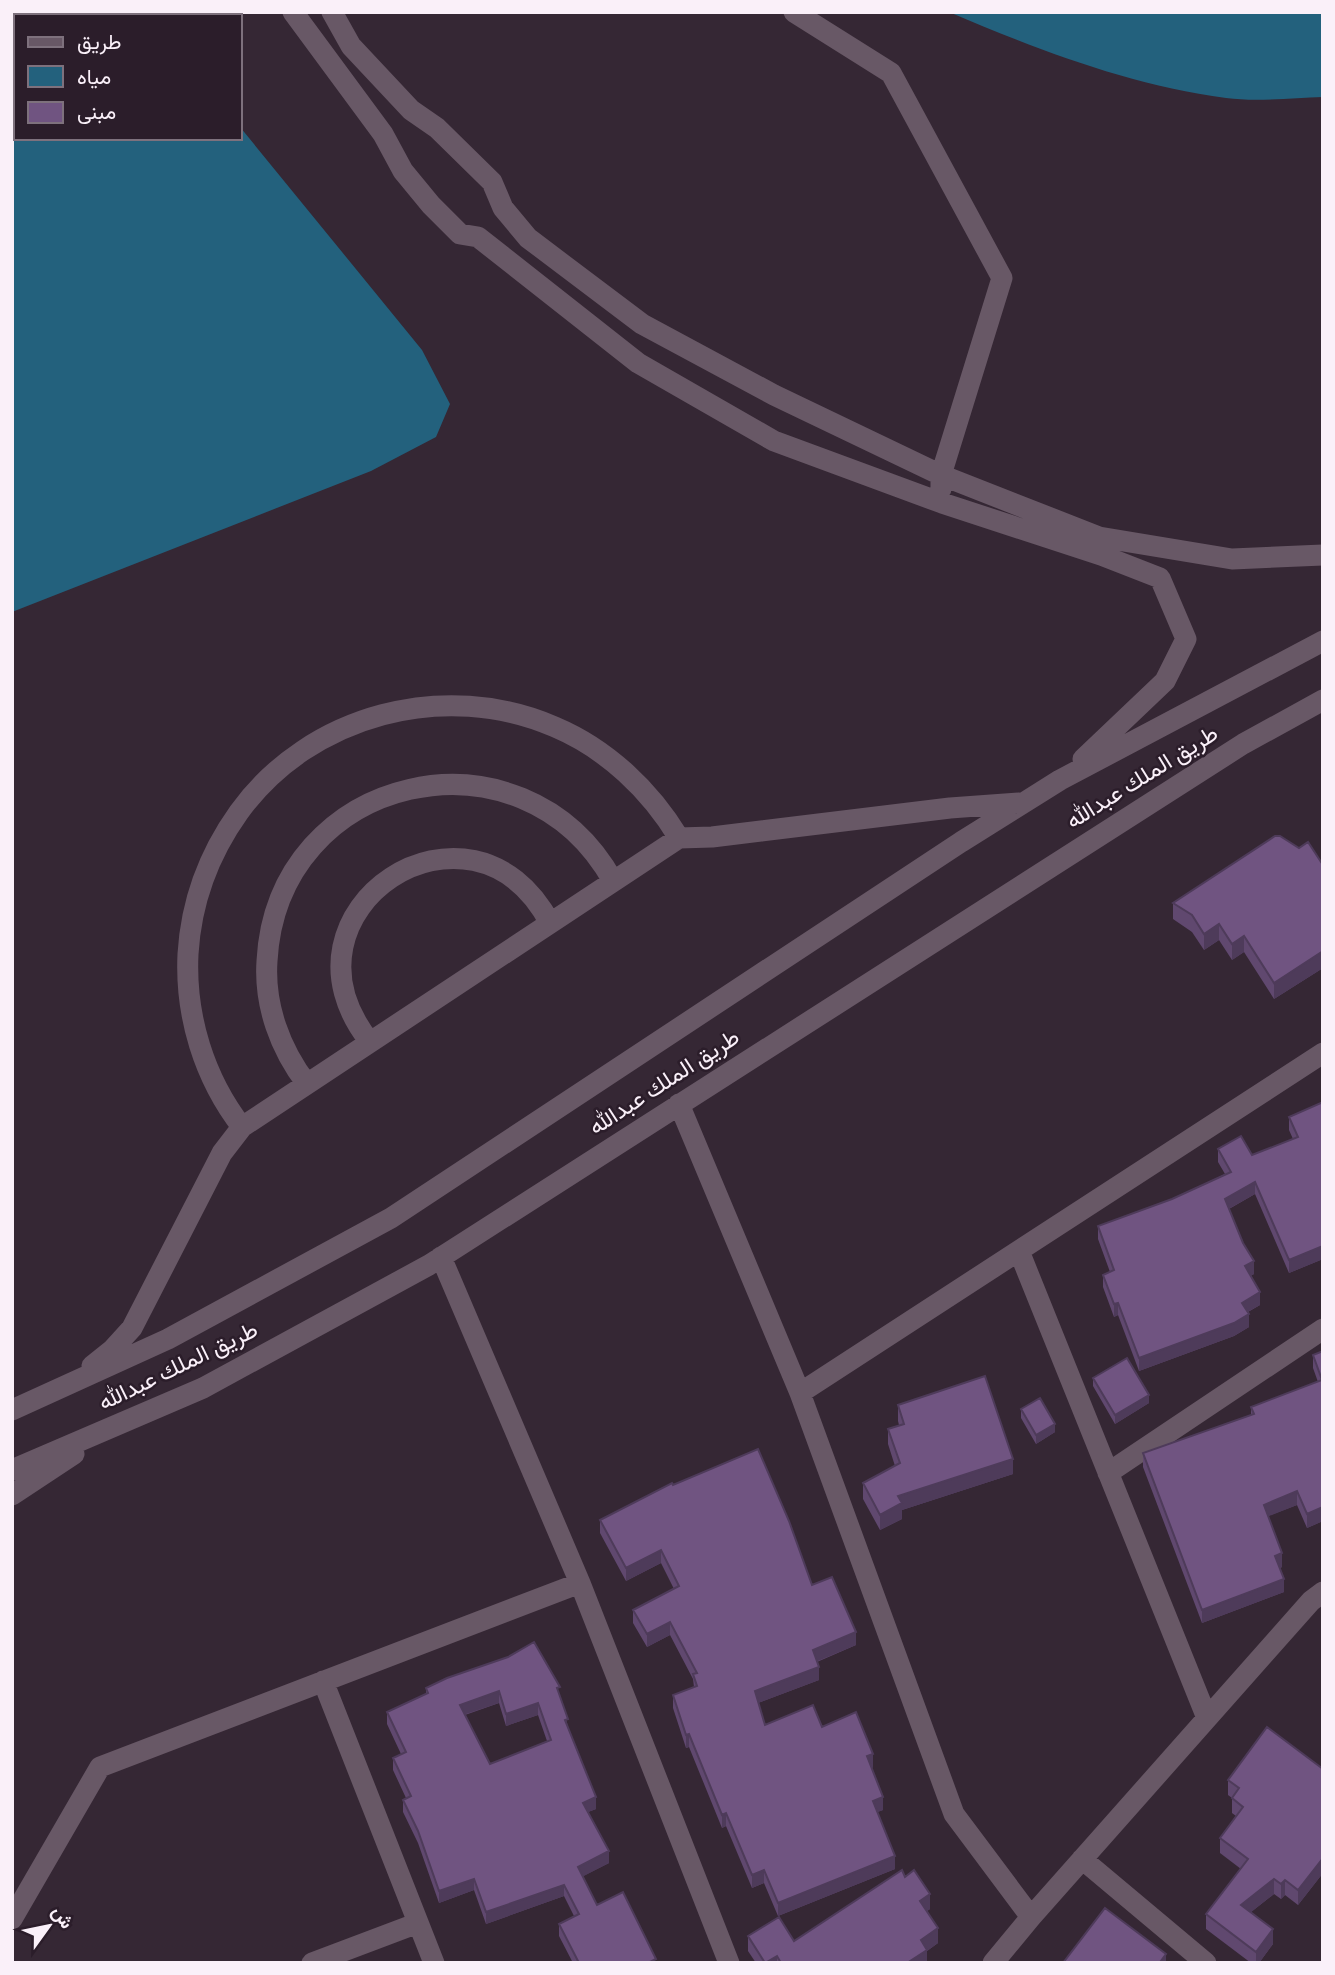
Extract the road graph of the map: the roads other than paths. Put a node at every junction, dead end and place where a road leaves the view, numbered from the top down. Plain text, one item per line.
1 (293, 12) edge
2 (332, 12) edge
3 (794, 12) edge
4 (503, 208) junction
5 (478, 236) junction
6 (941, 475) junction
7 (964, 484) junction
8 (942, 503) junction
9 (1323, 555) edge
10 (1323, 641) edge
11 (1323, 700) edge
12 (1060, 780) junction
13 (1024, 803) junction
14 (679, 838) junction
15 (613, 881) junction
16 (550, 923) junction
17 (370, 1042) junction
18 (1323, 1053) edge
19 (307, 1084) junction
20 (679, 1104) junction
21 (242, 1127) junction
22 (1019, 1251) junction
23 (441, 1257) junction
24 (1323, 1329) edge
25 (70, 1384) junction
26 (800, 1393) junction
27 (12, 1410) edge
28 (118, 1424) junction
29 (12, 1470) edge
30 (1108, 1473) junction
31 (12, 1495) edge
32 (580, 1583) junction
33 (1323, 1592) edge
34 (323, 1681) junction
35 (1208, 1718) junction
36 (1082, 1859) junction
37 (1031, 1917) junction
38 (12, 1919) edge
39 (418, 1923) junction
40 (312, 1963) edge
41 (434, 1963) edge
42 (729, 1963) edge
43 (993, 1963) edge
44 (1206, 1963) edge

1 - 5 street
2 - 4 street
3 - 6 street
4 - 5 street
4 - 6 street
5 - 8 street
6 - 7 street
6 - 8 street
7 - 8 street
7 - 9 street
8 - 12 street
10 - 12 street, طريق الملك عبدالله
11 - 20 street, طريق الملك عبدالله
12 - 13 street, طريق الملك عبدالله
13 - 14 street
13 - 25 street, طريق الملك عبدالله
14 - 15 street
14 - 21 street
15 - 16 street
15 - 19 street
16 - 17 street
16 - 17 street
17 - 19 street
18 - 22 street
19 - 21 street
20 - 23 street, طريق الملك عبدالله
20 - 26 street
21 - 25 street
22 - 26 street
22 - 30 street
23 - 28 street, طريق الملك عبدالله
23 - 32 street
24 - 30 street
25 - 27 street, طريق الملك عبدالله
26 - 37 street
28 - 29 street, طريق الملك عبدالله
28 - 31 street
30 - 35 street
32 - 34 street
32 - 42 street
33 - 35 street
34 - 38 street
34 - 39 street
35 - 36 street
36 - 37 street
36 - 44 street
37 - 43 street
39 - 40 street
39 - 41 street

